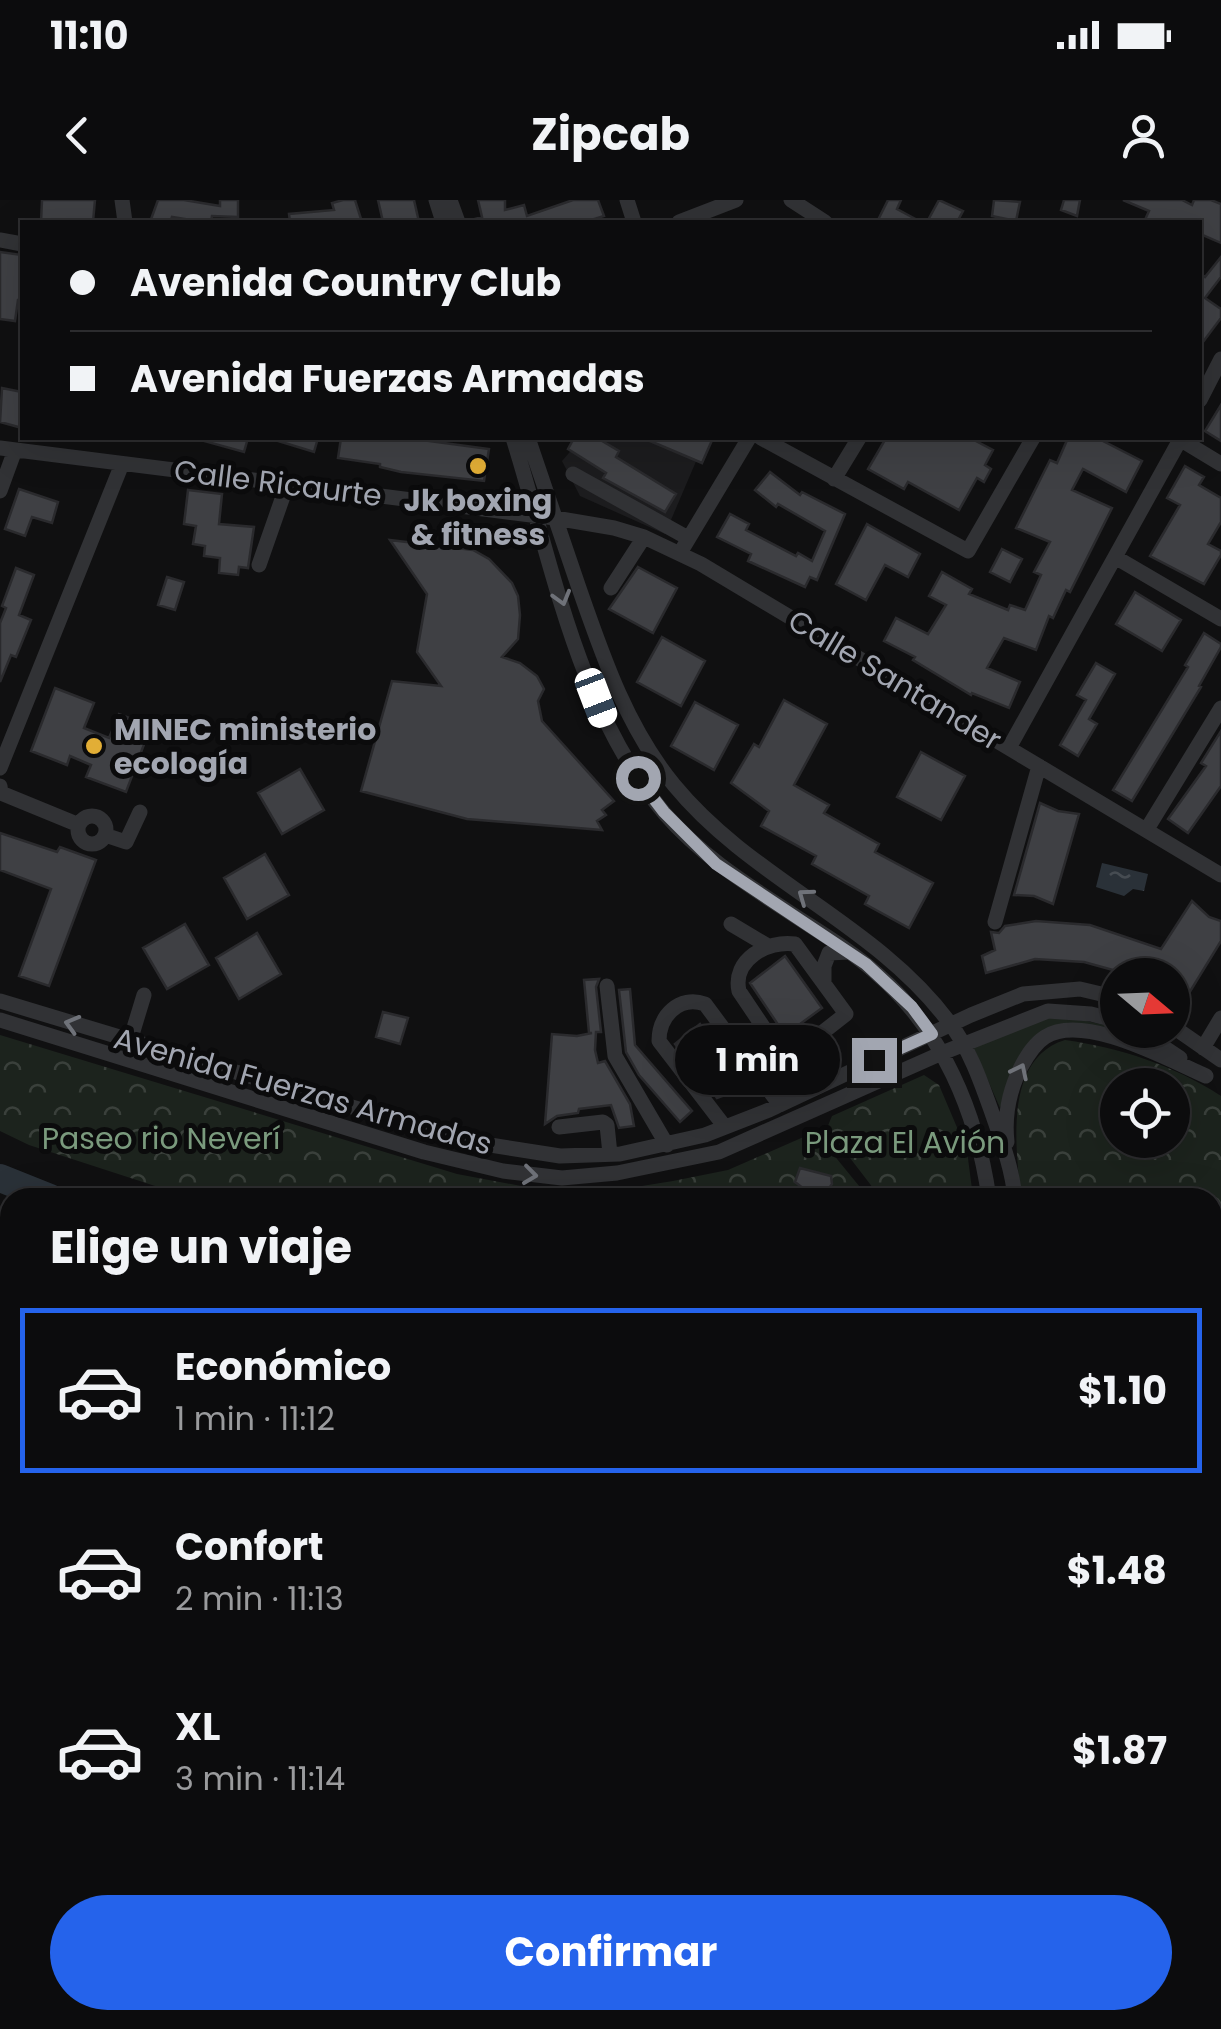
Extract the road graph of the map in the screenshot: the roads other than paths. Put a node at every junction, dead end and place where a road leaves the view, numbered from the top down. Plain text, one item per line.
1 (736, 200) edge
2 (791, 200) edge
3 (684, 220) edge
4 (822, 220) edge
5 (1221, 359) edge
6 (1202, 396) edge
7 (514, 440) edge
8 (528, 440) edge
9 (748, 440) edge
10 (765, 440) edge
11 (858, 440) edge
12 (1032, 440) edge
13 (1179, 440) edge
14 (1183, 440) edge
15 (8, 449) edge
16 (122, 464) junction
17 (1221, 464) edge
18 (574, 474) dead end
19 (834, 479) junction
20 (287, 485) junction
21 (0, 491) edge
22 (547, 517) junction
23 (644, 537) junction
24 (684, 546) junction
25 (1116, 557) junction
26 (259, 565) dead end
27 (611, 588) dead end
28 (1221, 619) edge
29 (1220, 711) edge
30 (1009, 748) junction
31 (1039, 766) junction
32 (0, 768) edge
33 (0, 786) edge
34 (140, 812) dead end
35 (1146, 829) junction
36 (1221, 875) edge
37 (995, 922) dead end
38 (731, 924) dead end
39 (808, 925) junction
40 (768, 946) junction
41 (848, 952) junction
42 (804, 955) junction
43 (824, 982) junction
44 (607, 986) dead end
45 (144, 994) dead end
46 (1100, 994) edge
47 (0, 1002) edge
48 (1100, 1016) edge
49 (1221, 1018) edge
50 (0, 1020) edge
51 (951, 1024) junction
52 (932, 1034) junction
53 (1190, 1039) edge
54 (130, 1041) junction
55 (962, 1044) junction
56 (1165, 1048) edge
57 (1203, 1048) junction
58 (942, 1052) junction
59 (1221, 1060) edge
60 (786, 1061) junction
61 (1206, 1076) junction
62 (1221, 1085) edge
63 (807, 1092) junction
64 (780, 1105) junction
65 (725, 1127) junction
66 (559, 1128) dead end
67 (666, 1145) junction
68 (610, 1154) junction
69 (1010, 1166) junction
70 (988, 1188) edge
71 (1014, 1188) edge

1 - 3 street
2 - 4 street
5 - 6 street
7 - 22 street
8 - 22 street
9 - 24 street
10 - 19 street
11 - 19 street
12 - 19 street
13 - 25 street
14 - 17 street
15 - 16 street, Calle Ricaurte
15 - 21 street
16 - 20 street, Calle Ricaurte
16 - 32 street
18 - 24 street
20 - 22 street, Calle Ricaurte
20 - 26 street
22 - 23 street, Calle Santander
22 -> 39 street
51 -> 22 street
23 - 24 street, Calle Santander
23 - 27 street
24 - 30 street, Calle Santander
25 - 28 street
25 - 30 street
29 - 35 street
30 - 31 street, Calle Santander
31 - 35 street, Calle Santander
31 - 37 street
33 - 34 street
35 - 36 street, Calle Santander
38 - 40 street
39 - 41 street
39 - 42 street
40 - 42 street
40 - 60 street
41 - 43 street
41 - 52 street
42 - 43 street
42 - 60 street
43 - 60 street
44 - 67 street
45 - 54 street
46 - 51 street, Avenida Fuerzas Armadas
54 -> 47 street, Avenida Fuerzas Armadas
48 - 55 street, Avenida Fuerzas Armadas
49 - 57 street
50 -> 58 street, Avenida Fuerzas Armadas
51 - 52 street, Avenida Fuerzas Armadas
51 - 55 street
52 - 58 street
52 - 63 street, Avenida Fuerzas Armadas
53 - 57 street
54 - 68 street, Avenida Fuerzas Armadas
55 - 58 street, Avenida Fuerzas Armadas
55 - 69 street
56 - 61 street
57 - 59 street
58 - 70 street
60 - 63 street
61 - 62 street
69 -> 61 street
63 - 64 street, Avenida Fuerzas Armadas
64 - 65 street, Avenida Fuerzas Armadas
64 - 65 street
65 - 67 street, Avenida Fuerzas Armadas
66 - 68 street
67 - 68 street, Avenida Fuerzas Armadas
69 - 71 street

